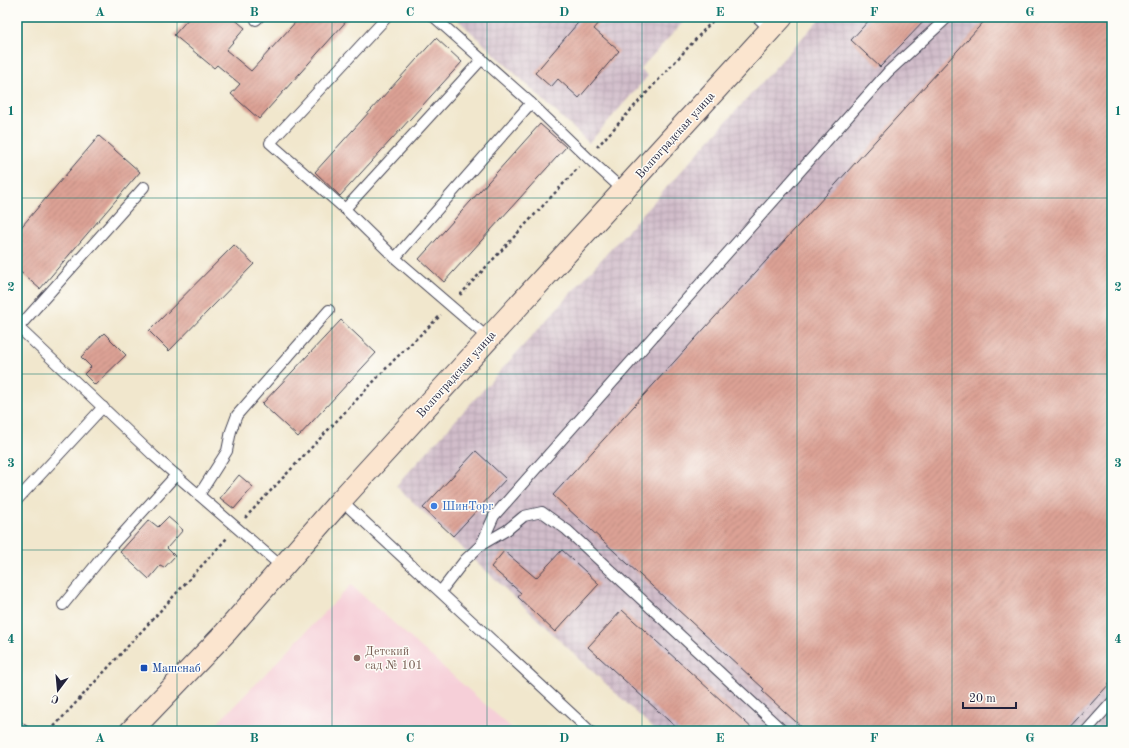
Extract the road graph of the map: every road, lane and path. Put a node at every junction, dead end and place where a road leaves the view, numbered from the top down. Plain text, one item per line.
1 (387, 17) edge
2 (434, 17) edge
3 (716, 17) edge
4 (948, 17) edge
5 (770, 21) edge
6 (482, 59) junction
7 (531, 103) junction
8 (588, 158) junction
9 (144, 187) dead end
10 (624, 191) junction
11 (345, 209) junction
12 (395, 258) junction
13 (451, 306) junction
14 (329, 310) dead end
15 (18, 327) edge
16 (488, 338) junction
17 (103, 407) junction
18 (176, 475) junction
19 (199, 495) junction
20 (17, 500) edge
21 (341, 500) junction
22 (236, 528) junction
23 (481, 545) junction
24 (282, 567) junction
25 (441, 591) junction
26 (63, 605) dead end
27 (1112, 702) edge
28 (17, 726) edge
29 (24, 731) edge
30 (50, 731) edge
31 (131, 731) edge
32 (590, 731) edge
33 (784, 731) edge
34 (1086, 731) edge

1 - 11 lane
2 - 6 lane
3 - 8 path
4 - 23 lane
5 - 10 main road, Волгоградская улица
6 - 7 lane
6 - 11 lane
7 - 8 lane
7 - 12 lane
8 - 10 lane
8 - 13 path
9 - 15 lane
10 - 16 main road, Волгоградская улица
11 - 12 lane
12 - 13 lane
13 - 16 lane
13 - 22 path
14 - 19 lane
15 - 17 lane
16 - 21 main road, Волгоградская улица
17 - 18 lane
17 - 20 lane
18 - 19 lane
18 - 26 lane
19 - 22 lane
21 - 24 main road, Волгоградская улица
21 - 25 lane
22 - 24 lane
22 - 30 path
23 - 25 lane
23 - 33 lane
24 - 31 main road, Волгоградская улица
25 - 32 lane
27 - 34 lane
28 - 29 lane

